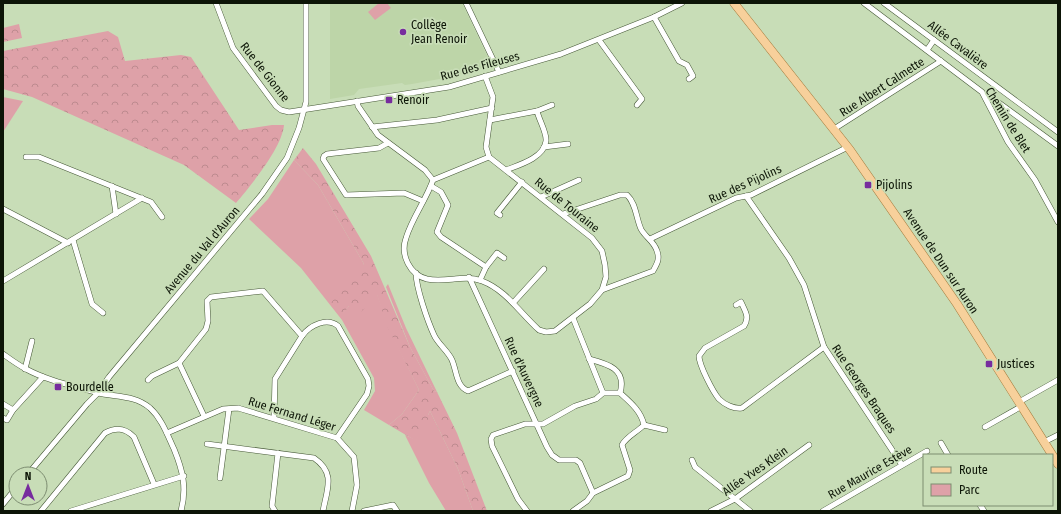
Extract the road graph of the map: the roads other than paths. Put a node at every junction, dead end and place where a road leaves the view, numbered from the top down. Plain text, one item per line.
1 (216, 3) edge
2 (306, 3) edge
3 (466, 3) edge
4 (682, 3) edge
5 (734, 3) edge
6 (864, 3) edge
7 (884, 3) edge
8 (654, 17) junction
9 (600, 40) junction
10 (934, 40) junction
11 (927, 50) junction
12 (941, 61) junction
13 (499, 72) junction
14 (485, 76) junction
15 (689, 79) dead end
16 (986, 99) junction
17 (357, 101) junction
18 (552, 105) dead end
19 (637, 105) dead end
20 (492, 108) junction
21 (304, 111) junction
22 (537, 111) junction
23 (490, 120) junction
24 (372, 127) junction
25 (834, 129) junction
26 (1058, 132) edge
27 (388, 143) junction
28 (568, 144) dead end
29 (1058, 146) edge
30 (544, 147) junction
31 (848, 147) junction
32 (26, 157) dead end
33 (489, 157) junction
34 (506, 170) junction
35 (433, 180) junction
36 (579, 180) dead end
37 (522, 182) junction
38 (112, 186) junction
39 (431, 186) junction
40 (746, 196) junction
41 (541, 197) junction
42 (142, 198) junction
43 (423, 201) junction
44 (3, 209) edge
45 (116, 214) junction
46 (563, 214) junction
47 (500, 215) dead end
48 (162, 217) dead end
49 (1058, 222) edge
50 (650, 239) junction
51 (73, 240) junction
52 (68, 243) junction
53 (504, 258) dead end
54 (486, 267) junction
55 (544, 269) dead end
56 (416, 274) junction
57 (469, 277) junction
58 (480, 280) junction
59 (3, 281) edge
60 (602, 290) junction
61 (513, 302) junction
62 (736, 305) dead end
63 (103, 313) dead end
64 (573, 318) junction
65 (302, 336) junction
66 (32, 341) dead end
67 (824, 347) junction
68 (3, 354) edge
69 (590, 359) junction
70 (179, 363) junction
71 (25, 369) junction
72 (513, 372) junction
73 (43, 377) junction
74 (148, 380) dead end
75 (1058, 380) edge
76 (98, 393) junction
77 (603, 393) junction
78 (620, 393) junction
79 (3, 404) edge
80 (1020, 404) junction
81 (229, 409) junction
82 (13, 410) junction
83 (204, 416) junction
84 (3, 418) edge
85 (274, 418) junction
86 (535, 423) junction
87 (644, 425) junction
88 (985, 427) dead end
89 (664, 430) dead end
90 (167, 433) junction
91 (1058, 435) edge
92 (337, 438) junction
93 (1044, 442) junction
94 (941, 443) dead end
95 (207, 444) dead end
96 (809, 445) dead end
97 (223, 446) junction
98 (926, 451) dead end
99 (278, 453) junction
100 (947, 454) edge
101 (1052, 454) edge
102 (692, 460) dead end
103 (902, 465) junction
104 (35, 466) edge
105 (184, 476) junction
106 (220, 478) dead end
107 (154, 484) junction
108 (594, 493) junction
109 (735, 499) junction
110 (41, 511) edge
111 (72, 511) edge
112 (181, 511) edge
113 (274, 511) edge
114 (323, 511) edge
115 (352, 511) edge
116 (364, 511) edge
117 (397, 511) edge
118 (527, 511) edge
119 (573, 511) edge
120 (710, 511) edge
121 (750, 511) edge
122 (823, 511) edge

1 - 21 street, Rue de Gionne
2 - 21 street, Avenue du Val d'Auron
3 - 13 street
4 - 8 street, Rue des Fileuses
5 - 25 main road, Avenue de Dun sur Auron
6 - 11 street, Chemin de Blet
7 - 10 street, Allée Cavalière
8 - 9 street, Rue des Fileuses
8 - 15 street
9 - 13 street, Rue des Fileuses
9 - 19 street
10 - 11 street
10 - 26 street, Allée Cavalière
11 - 12 street, Chemin de Blet
12 - 16 street, Chemin de Blet
12 - 25 street, Rue Albert Calmette
13 - 14 street, Rue des Fileuses
14 - 17 street, Rue des Fileuses
14 - 20 street
16 - 29 street
16 - 49 street, Chemin de Blet
17 - 21 street, Rue des Fileuses
17 - 24 street
18 - 22 street
20 - 23 street
20 - 24 street
21 - 76 street, Avenue du Val d'Auron
22 - 23 street
22 - 30 street
23 - 33 street
24 - 27 street
25 - 31 main road, Avenue de Dun sur Auron
27 - 35 street
27 - 43 street
28 - 30 street
30 - 34 street
31 - 40 street, Rue des Pijolins
31 - 80 main road, Avenue de Dun sur Auron
32 - 38 street
33 - 34 street, Rue de Touraine
33 - 35 street
34 - 37 street, Rue de Touraine
35 - 39 street
36 - 41 street
37 - 41 street, Rue de Touraine
37 - 47 street
38 - 42 street
38 - 45 street
39 - 43 street
39 - 54 street
40 - 50 street, Rue des Pijolins
40 - 67 street, Rue Georges Braques
41 - 46 street, Rue de Touraine
42 - 45 street
42 - 48 street
43 - 56 street
44 - 52 street
45 - 51 street
46 - 50 street
46 - 60 street, Rue de Touraine
50 - 60 street
51 - 52 street
51 - 63 street
52 - 59 street
53 - 54 street
54 - 58 street
55 - 61 street
56 - 57 street
56 - 72 street
57 - 58 street
57 - 72 street, Rue d'Auvergne
58 - 61 street
60 - 64 street
61 - 64 street
62 - 67 street
64 - 69 street
65 - 70 street
65 - 85 street
65 - 92 street
66 - 71 street
67 - 103 street, Rue Georges Braques
68 - 71 street
69 - 77 street
69 - 78 street
70 - 74 street
70 - 83 street
71 - 73 street
72 - 86 street, Rue d'Auvergne
73 - 76 street
73 - 82 street
75 - 80 street
76 - 90 street
76 - 104 street, Avenue du Val d'Auron
77 - 78 street
77 - 86 street
78 - 87 street
79 - 82 street
80 - 88 street
80 - 93 main road, Avenue de Dun sur Auron
81 - 83 street, Rue Fernand Léger
81 - 85 street, Rue Fernand Léger
81 - 97 street
82 - 84 street
83 - 90 street, Rue Fernand Léger
85 - 92 street, Rue Fernand Léger
86 - 108 street
86 - 118 street, Rue d'Auvergne
87 - 89 street
87 - 108 street
90 - 105 street
91 - 93 street
92 - 115 street, Rue Fernand Léger
93 - 101 main road, Avenue de Dun sur Auron
94 - 100 street
95 - 97 street
96 - 109 street, Allée Yves Klein
97 - 99 street
97 - 106 street
98 - 103 street, Rue Maurice Estève
99 - 113 street
99 - 114 street
102 - 109 street
103 - 122 street, Rue Maurice Estève
105 - 107 street
105 - 112 street
107 - 110 street
107 - 111 street
108 - 119 street
109 - 120 street, Allée Yves Klein
109 - 121 street
116 - 117 street

